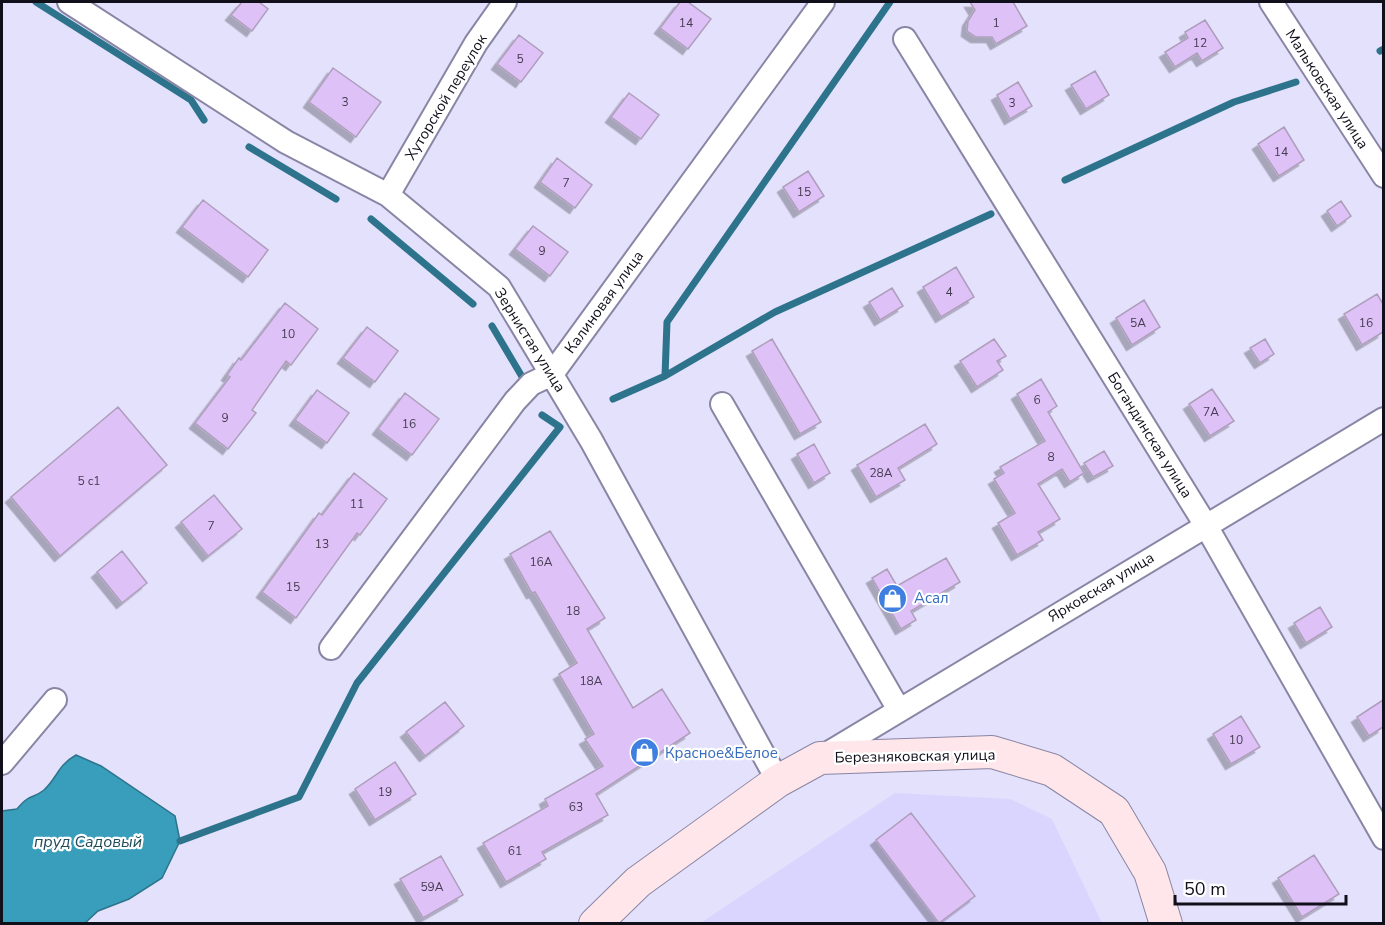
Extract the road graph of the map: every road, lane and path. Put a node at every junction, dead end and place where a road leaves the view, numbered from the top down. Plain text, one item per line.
1 (69, 2) edge
2 (505, 2) edge
3 (823, 2) edge
4 (1271, 2) edge
5 (904, 39) dead end
6 (1383, 176) edge
7 (388, 195) junction
8 (552, 374) junction
9 (722, 404) dead end
10 (1383, 419) edge
11 (1205, 524) junction
12 (331, 648) dead end
13 (55, 700) dead end
14 (899, 710) junction
15 (820, 758) junction
16 (2, 763) edge
17 (778, 781) junction
18 (1383, 838) edge
19 (595, 924) edge
20 (1166, 924) edge

1 - 7 street, Зернистая улица
2 - 7 street, Хуторской переулок
3 - 8 street, Калиновая улица
4 - 6 street, Мальковская улица
5 - 11 street, Богандинская улица
7 - 8 street, Зернистая улица
8 - 12 street, Калиновая улица
8 - 17 street, Зернистая улица
9 - 14 street
10 - 11 street, Ярковская улица
11 - 14 street, Ярковская улица
11 - 18 street, Богандинская улица
13 - 16 street
14 - 15 street, Ярковская улица
15 - 17 street, Березняковская улица
15 - 20 street, Березняковская улица
17 - 19 street, Березняковская улица

